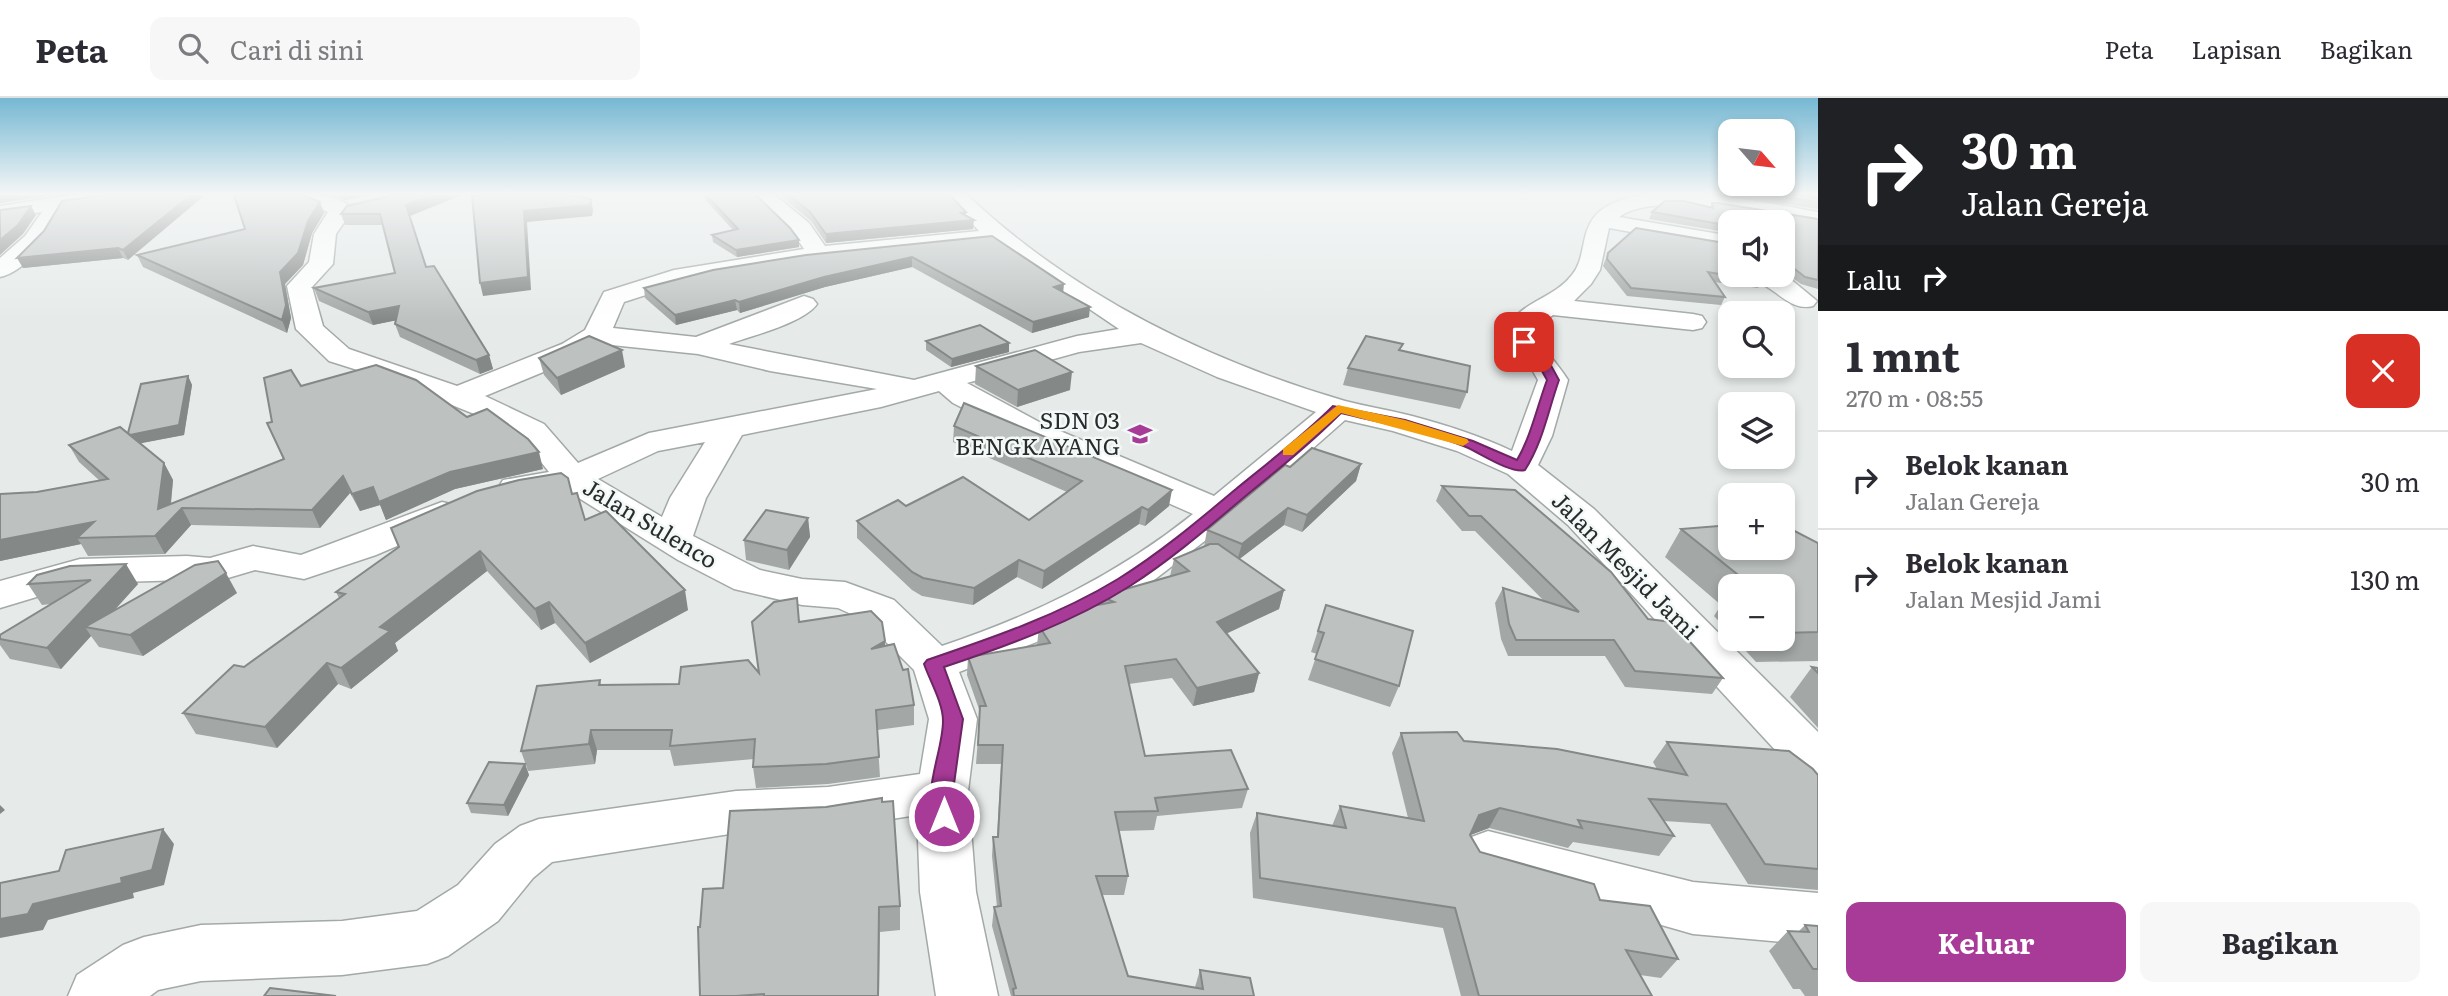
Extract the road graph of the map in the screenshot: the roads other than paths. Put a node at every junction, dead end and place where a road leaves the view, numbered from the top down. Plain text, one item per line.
1 (36, 237) edge
2 (324, 237) edge
3 (807, 237) edge
4 (987, 237) edge
5 (999, 237) edge
6 (1596, 237) edge
7 (1694, 237) edge
8 (1718, 241) edge
9 (820, 255) junction
10 (0, 270) edge
11 (1786, 287) edge
12 (1804, 301) dead end
13 (804, 304) dead end
14 (1545, 306) junction
15 (1693, 322) dead end
16 (1144, 334) junction
17 (597, 335) junction
18 (698, 346) junction
19 (932, 384) junction
20 (456, 397) junction
21 (1338, 409) junction
22 (731, 426) junction
23 (1520, 467) junction
24 (572, 478) junction
25 (1219, 512) junction
26 (672, 540) junction
27 (0, 595) edge
28 (934, 664) junction
29 (1818, 763) edge
30 (942, 791) junction
31 (1488, 854) edge
32 (1818, 919) edge
33 (99, 996) edge
34 (967, 996) edge

1 - 10 street
2 - 20 street, Jalan Sulenco
3 - 9 street
4 - 9 street
5 - 16 street, Jalan Mesjid Jami
6 - 14 street
7 - 8 street
9 - 17 street
11 - 12 street
13 - 18 street
14 - 15 street
14 - 23 street
16 - 19 street
16 - 21 street, Jalan Mesjid Jami
17 - 18 street
17 - 20 street
18 - 19 street
19 - 22 street
19 - 25 street
20 - 24 street, Jalan Sulenco
21 - 23 street, Jalan Mesjid Jami
21 - 25 street
22 - 24 street
22 - 26 street
23 - 29 street, Jalan Mesjid Jami
24 - 26 street, Jalan Sulenco
24 - 27 street
25 - 28 street
26 - 28 street, Jalan Sulenco
28 - 30 street
30 - 33 street
30 - 34 street
31 - 32 street

